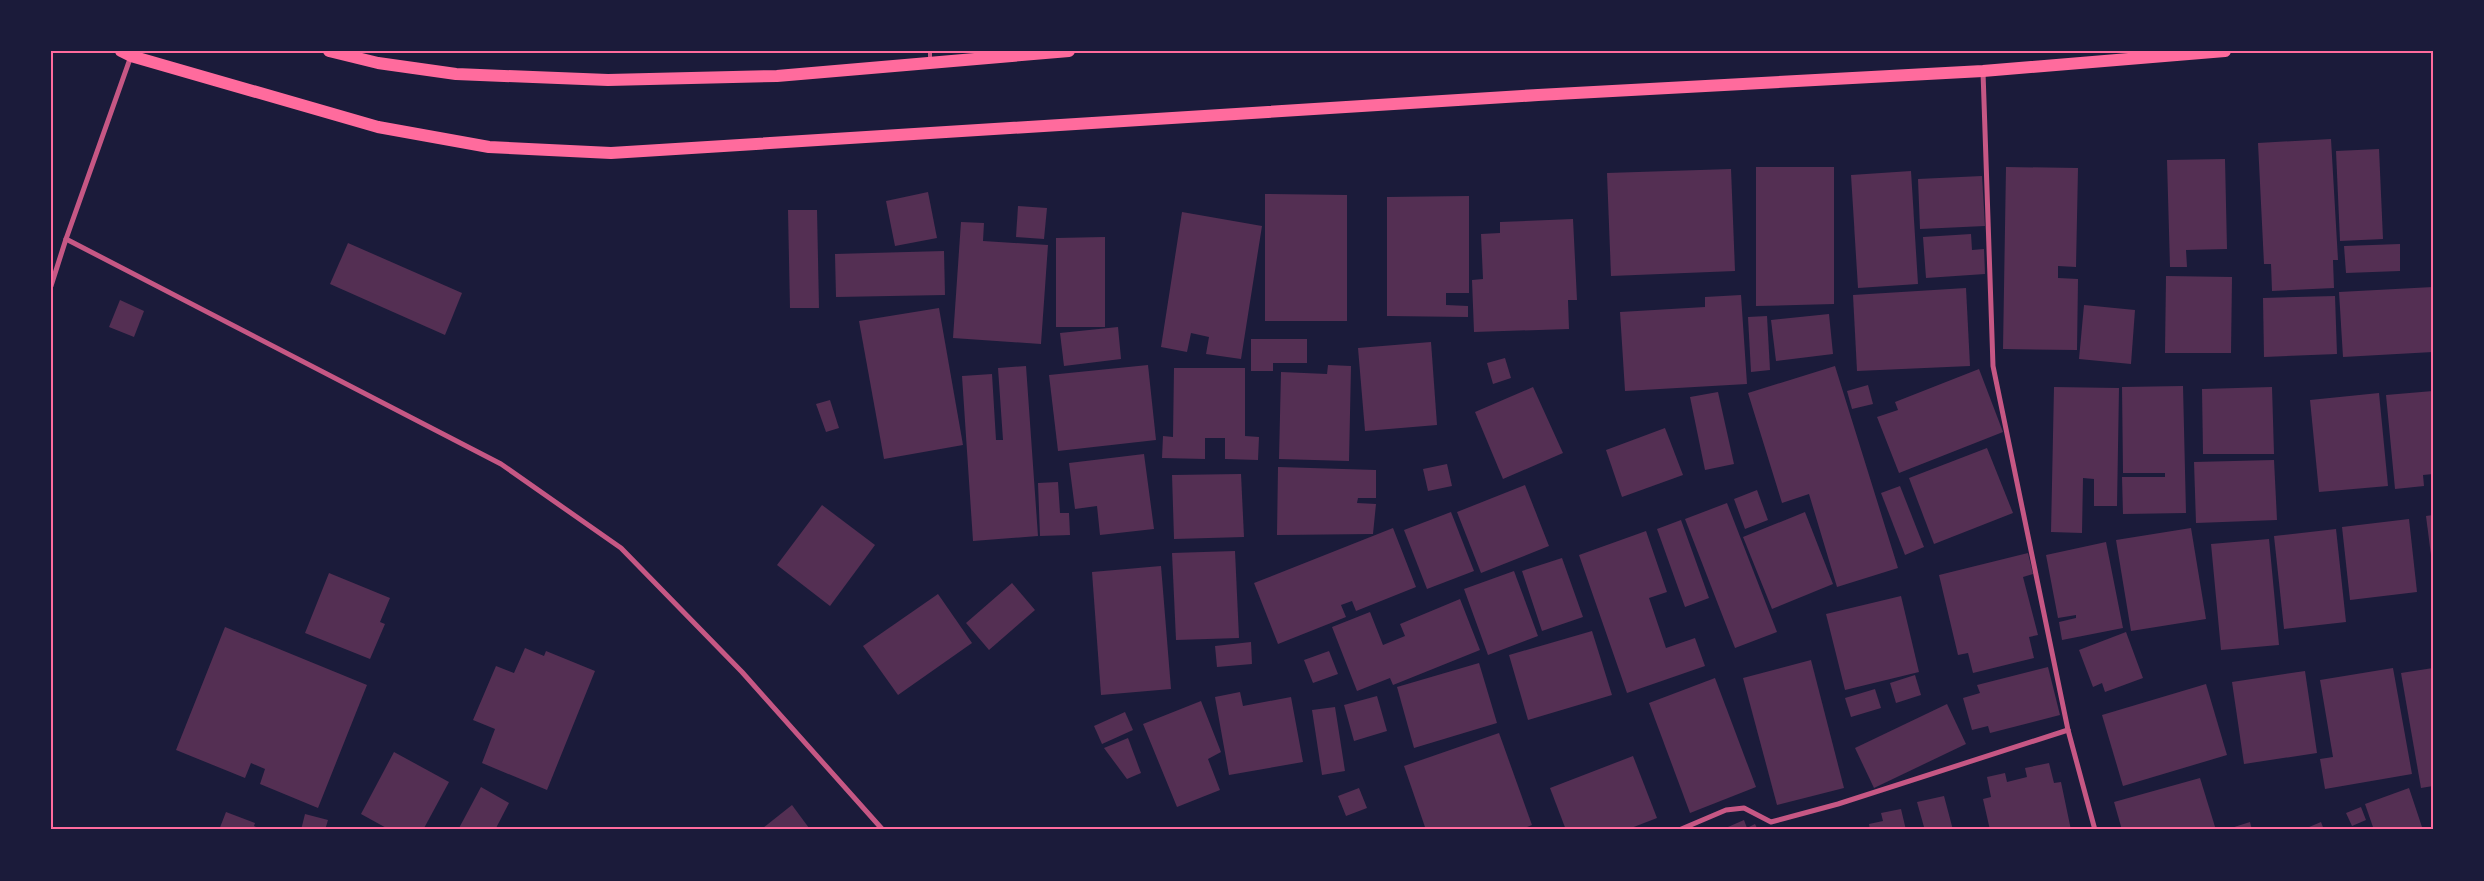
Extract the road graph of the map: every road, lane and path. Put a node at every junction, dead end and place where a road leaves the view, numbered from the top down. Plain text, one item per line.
1 (329, 51) edge
2 (1069, 51) edge
3 (2225, 51) edge
4 (126, 54) edge
5 (930, 57) edge
6 (1983, 71) junction
7 (66, 238) junction
8 (51, 286) edge
9 (2068, 730) junction
10 (884, 830) edge
11 (1680, 830) edge
12 (2095, 830) edge

1 - 5 main road
2 - 5 main road
3 - 6 main road
4 - 6 main road
4 - 7 street
6 - 9 street
7 - 8 street
7 - 10 street
9 - 11 street
9 - 12 street

